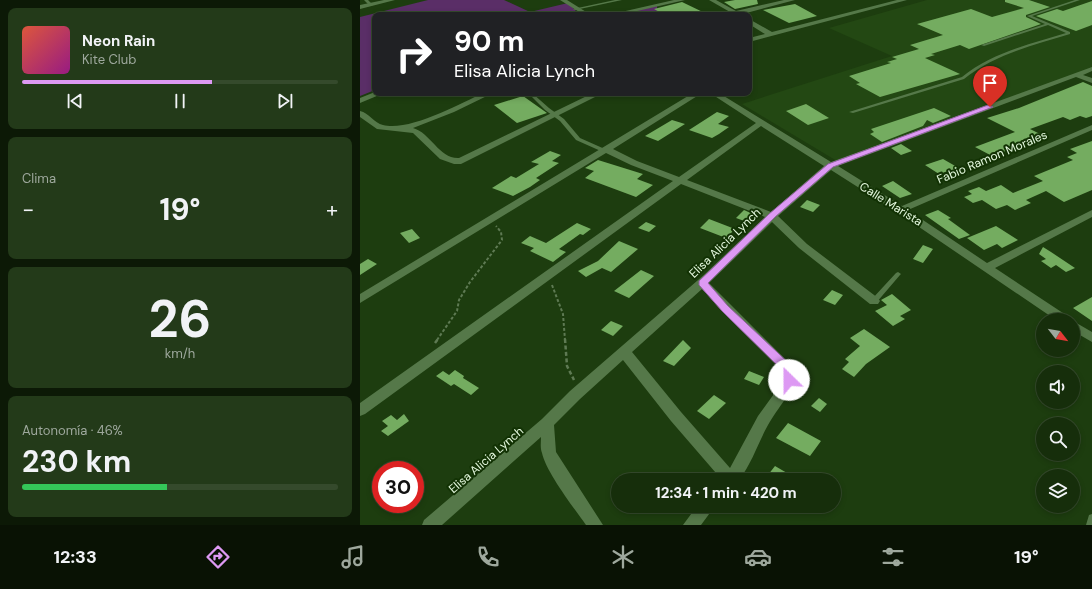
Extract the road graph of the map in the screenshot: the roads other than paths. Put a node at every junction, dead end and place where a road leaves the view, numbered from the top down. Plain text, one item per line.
1 (366, 0) edge
2 (392, 0) edge
3 (563, 0) edge
4 (620, 0) edge
5 (682, 0) edge
6 (712, 0) edge
7 (792, 0) edge
8 (868, 0) edge
9 (904, 0) edge
10 (1078, 0) edge
11 (371, 5) junction
12 (881, 6) junction
13 (360, 7) edge
14 (576, 9) junction
15 (582, 12) edge
16 (625, 12) edge
17 (733, 12) edge
18 (745, 12) edge
19 (752, 23) edge
20 (1049, 24) junction
21 (770, 34) junction
22 (752, 39) edge
23 (983, 44) dead end
24 (1092, 69) edge
25 (1077, 75) junction
26 (1092, 81) edge
27 (372, 96) edge
28 (482, 96) edge
29 (533, 96) edge
30 (593, 96) edge
31 (693, 96) edge
32 (719, 96) edge
33 (360, 101) edge
34 (851, 112) dead end
35 (360, 113) edge
36 (556, 115) junction
37 (762, 122) junction
38 (1092, 127) edge
39 (401, 129) junction
40 (606, 150) junction
41 (830, 166) junction
42 (681, 180) junction
43 (902, 210) junction
44 (1092, 213) edge
45 (772, 216) junction
46 (987, 267) junction
47 (898, 274) dead end
48 (703, 283) junction
49 (360, 300) edge
50 (874, 301) joint
51 (1055, 313) edge
52 (1080, 330) edge
53 (1092, 338) edge
54 (624, 351) junction
55 (360, 410) edge
56 (547, 423) junction
57 (724, 473) edge
58 (735, 473) edge
59 (701, 513) edge
60 (1092, 518) edge
61 (430, 525) edge
62 (595, 525) edge
63 (691, 525) edge
64 (1090, 525) edge

1 - 11 lane
2 - 11 street
3 - 14 street
4 - 14 lane
5 - 16 street
6 - 17 street
7 - 18 street
8 - 12 street
9 - 12 street
10 - 20 lane
11 - 13 street
12 - 21 street
14 - 15 street
19 - 21 street
20 - 23 lane
20 - 34 lane
21 - 22 street
24 - 25 street, Elisa Alicia Lynch
25 - 26 street
25 - 41 street, Elisa Alicia Lynch
27 - 33 street
28 - 39 street
29 - 36 lane
30 - 36 street
31 - 40 street
32 - 37 street, Calle Marista
35 - 39 street
36 - 39 street
36 - 40 lane
37 - 41 street, Calle Marista
37 - 42 street
38 - 43 street, Fabio Ramon Morales
40 - 42 street
40 - 49 street
41 - 43 street, Calle Marista
41 - 45 street, Elisa Alicia Lynch
42 - 45 street
42 - 55 street
43 - 46 street, Calle Marista
44 - 46 street
45 - 48 street, Elisa Alicia Lynch
45 - 50 street
46 - 51 street, Calle Marista
47 - 50 lane
48 - 54 street, Elisa Alicia Lynch
48 - 58 street
52 - 53 street
54 - 56 street, Elisa Alicia Lynch
54 - 57 street
56 - 61 street, Elisa Alicia Lynch
56 - 62 street
59 - 63 street
60 - 64 lane

